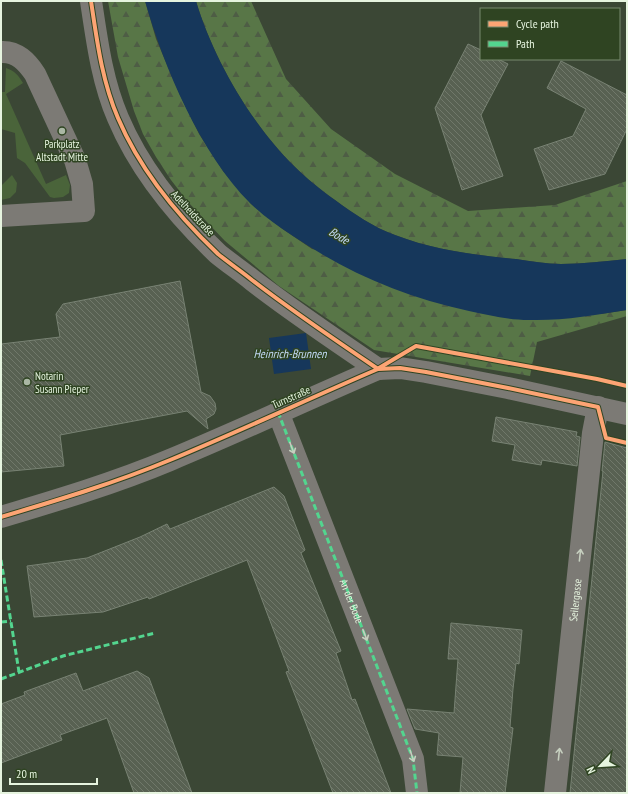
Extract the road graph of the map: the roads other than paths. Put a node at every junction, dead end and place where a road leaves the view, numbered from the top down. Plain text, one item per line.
1 (91, 1) edge
2 (1, 52) edge
3 (1, 216) edge
4 (378, 369) junction
5 (598, 407) junction
6 (278, 412) junction
7 (627, 414) edge
8 (1, 517) edge
9 (417, 793) edge
10 (555, 793) edge

1 - 4 street, Adelheidstraße
2 - 3 street
4 - 5 street, Turnstraße
4 - 6 street, Turnstraße
5 - 7 street, Turnstraße
10 -> 5 street, Seilergasse
6 - 8 street, Turnstraße
6 -> 9 street, An der Bode

